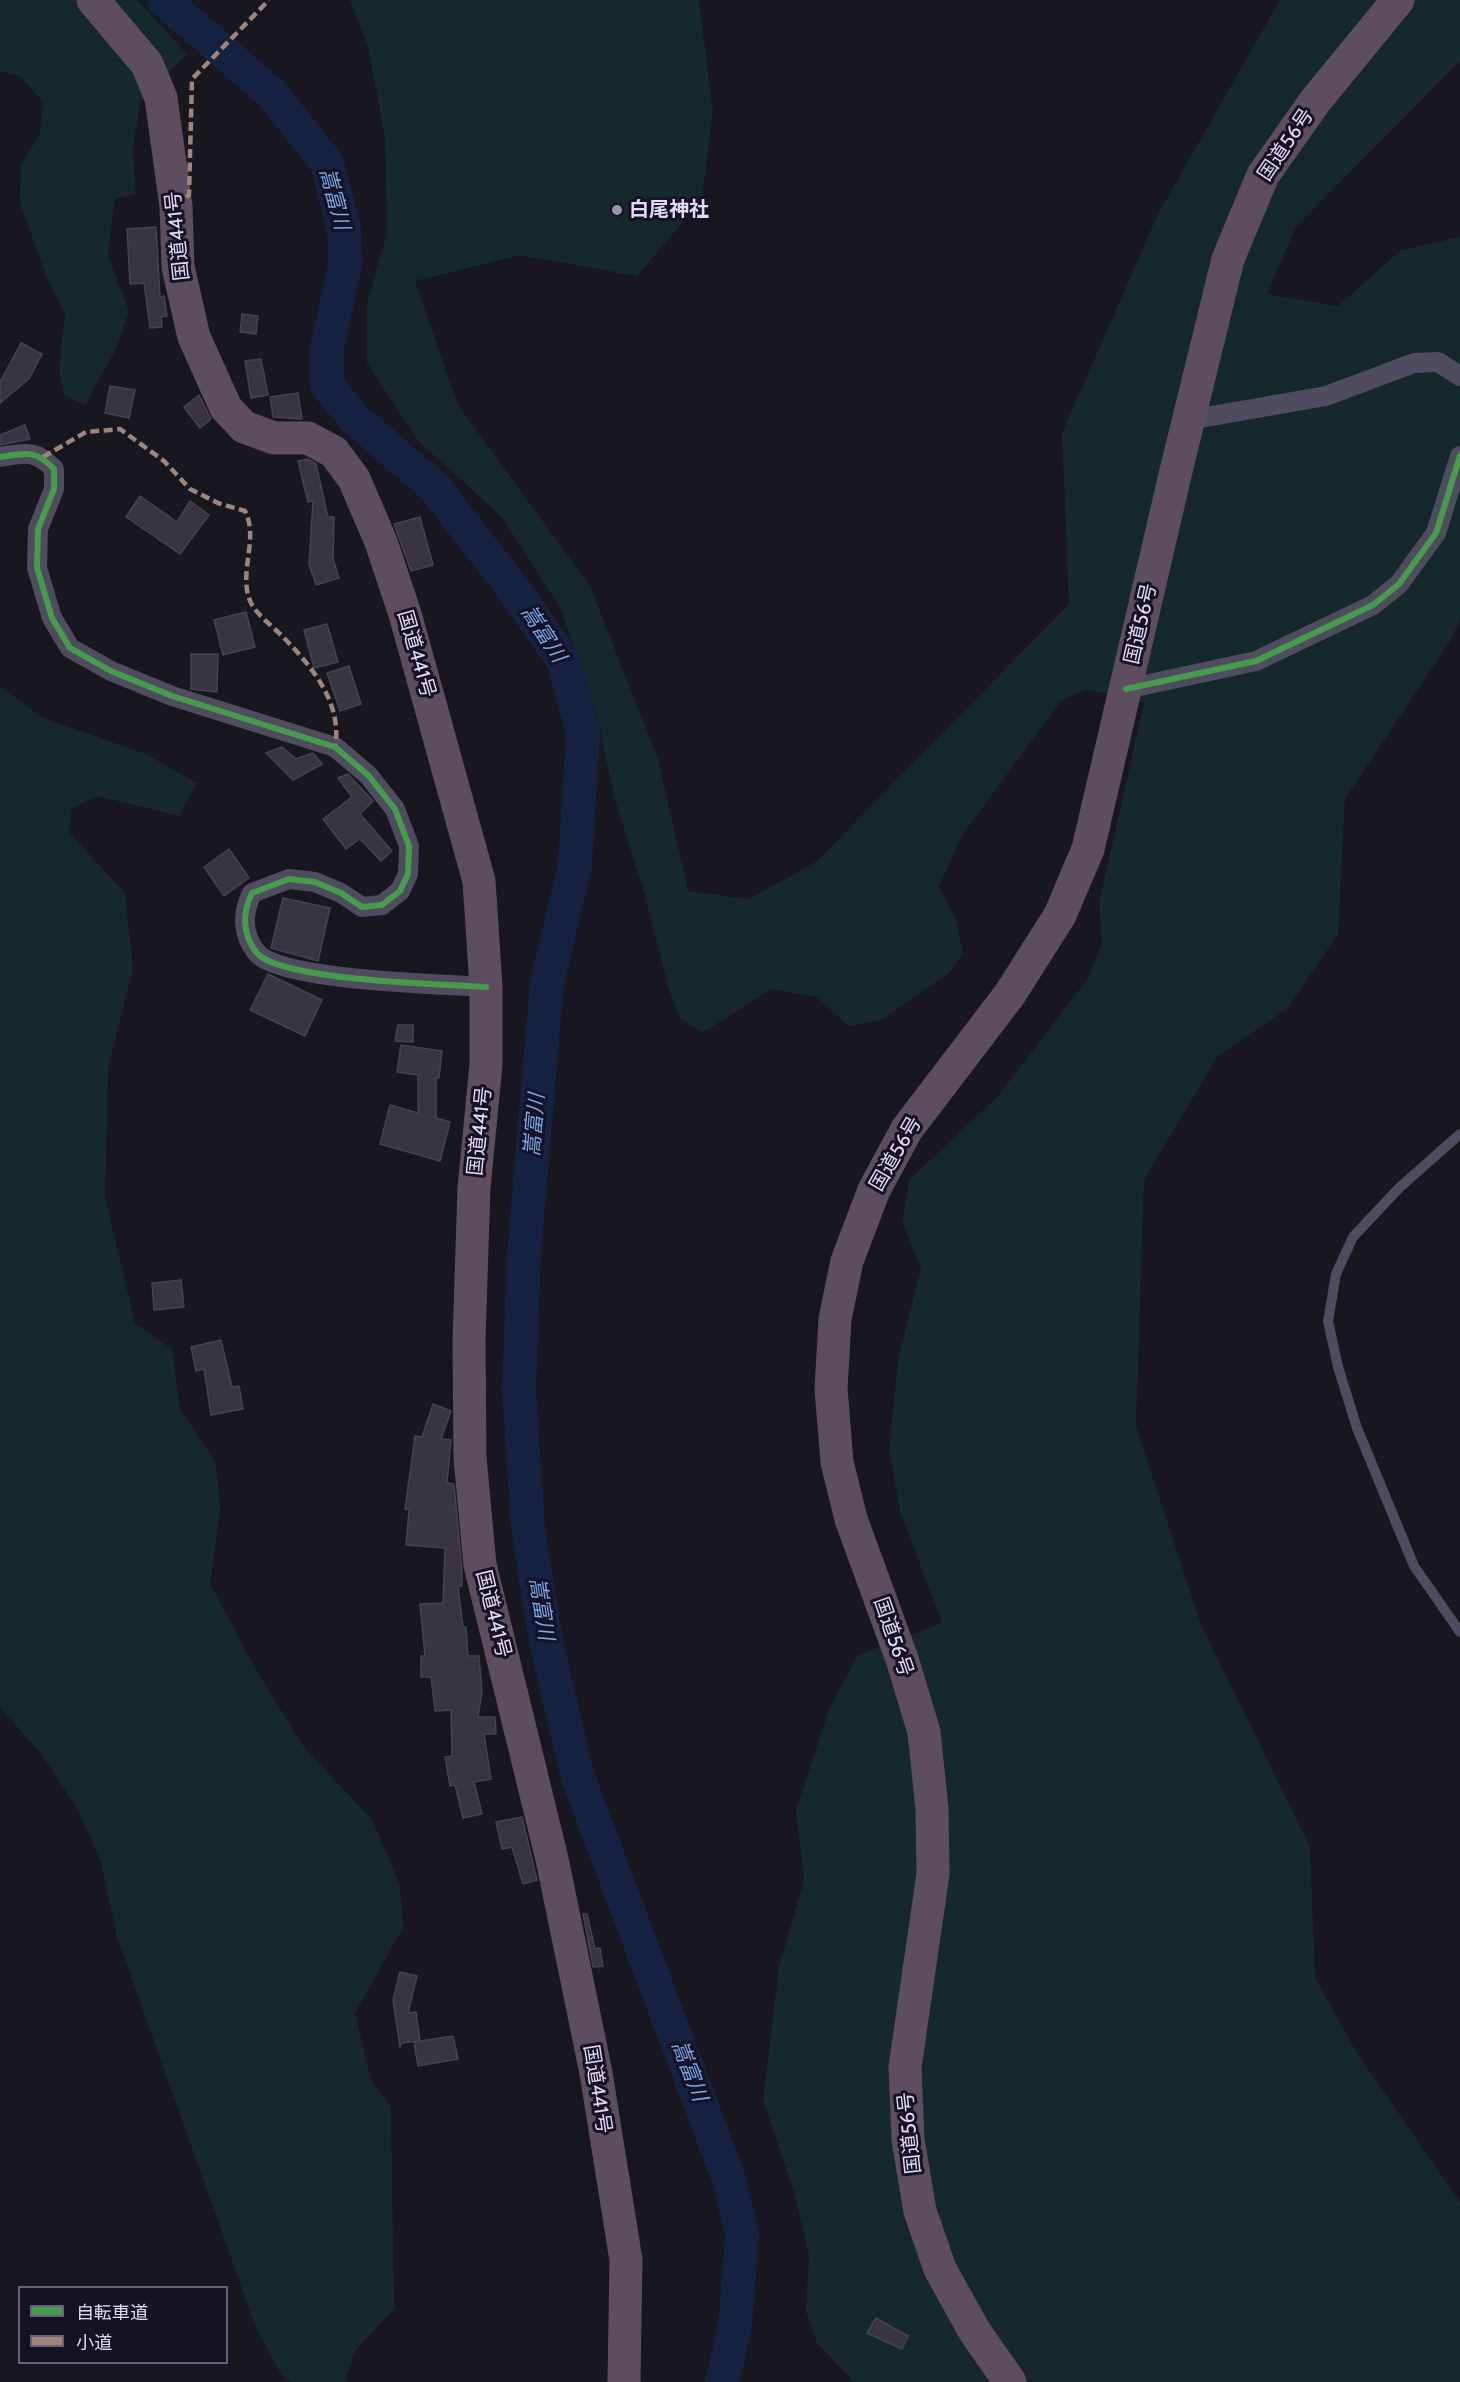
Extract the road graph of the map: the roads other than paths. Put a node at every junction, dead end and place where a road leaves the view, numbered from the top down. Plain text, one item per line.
1 (93, 0) edge
2 (1398, 0) edge
3 (1460, 376) edge
4 (1189, 420) junction
5 (1460, 456) edge
6 (0, 457) edge
7 (1126, 689) junction
8 (486, 987) junction
9 (1460, 1134) edge
10 (1460, 1632) edge
11 (624, 2382) edge
12 (1010, 2382) edge

1 - 8 highway, 国道441号
2 - 4 highway, 国道56号
3 - 4 street
4 - 7 highway, 国道56号
5 - 7 street
6 - 8 street
7 - 12 highway, 国道56号
8 - 11 highway, 国道441号
9 - 10 lane

